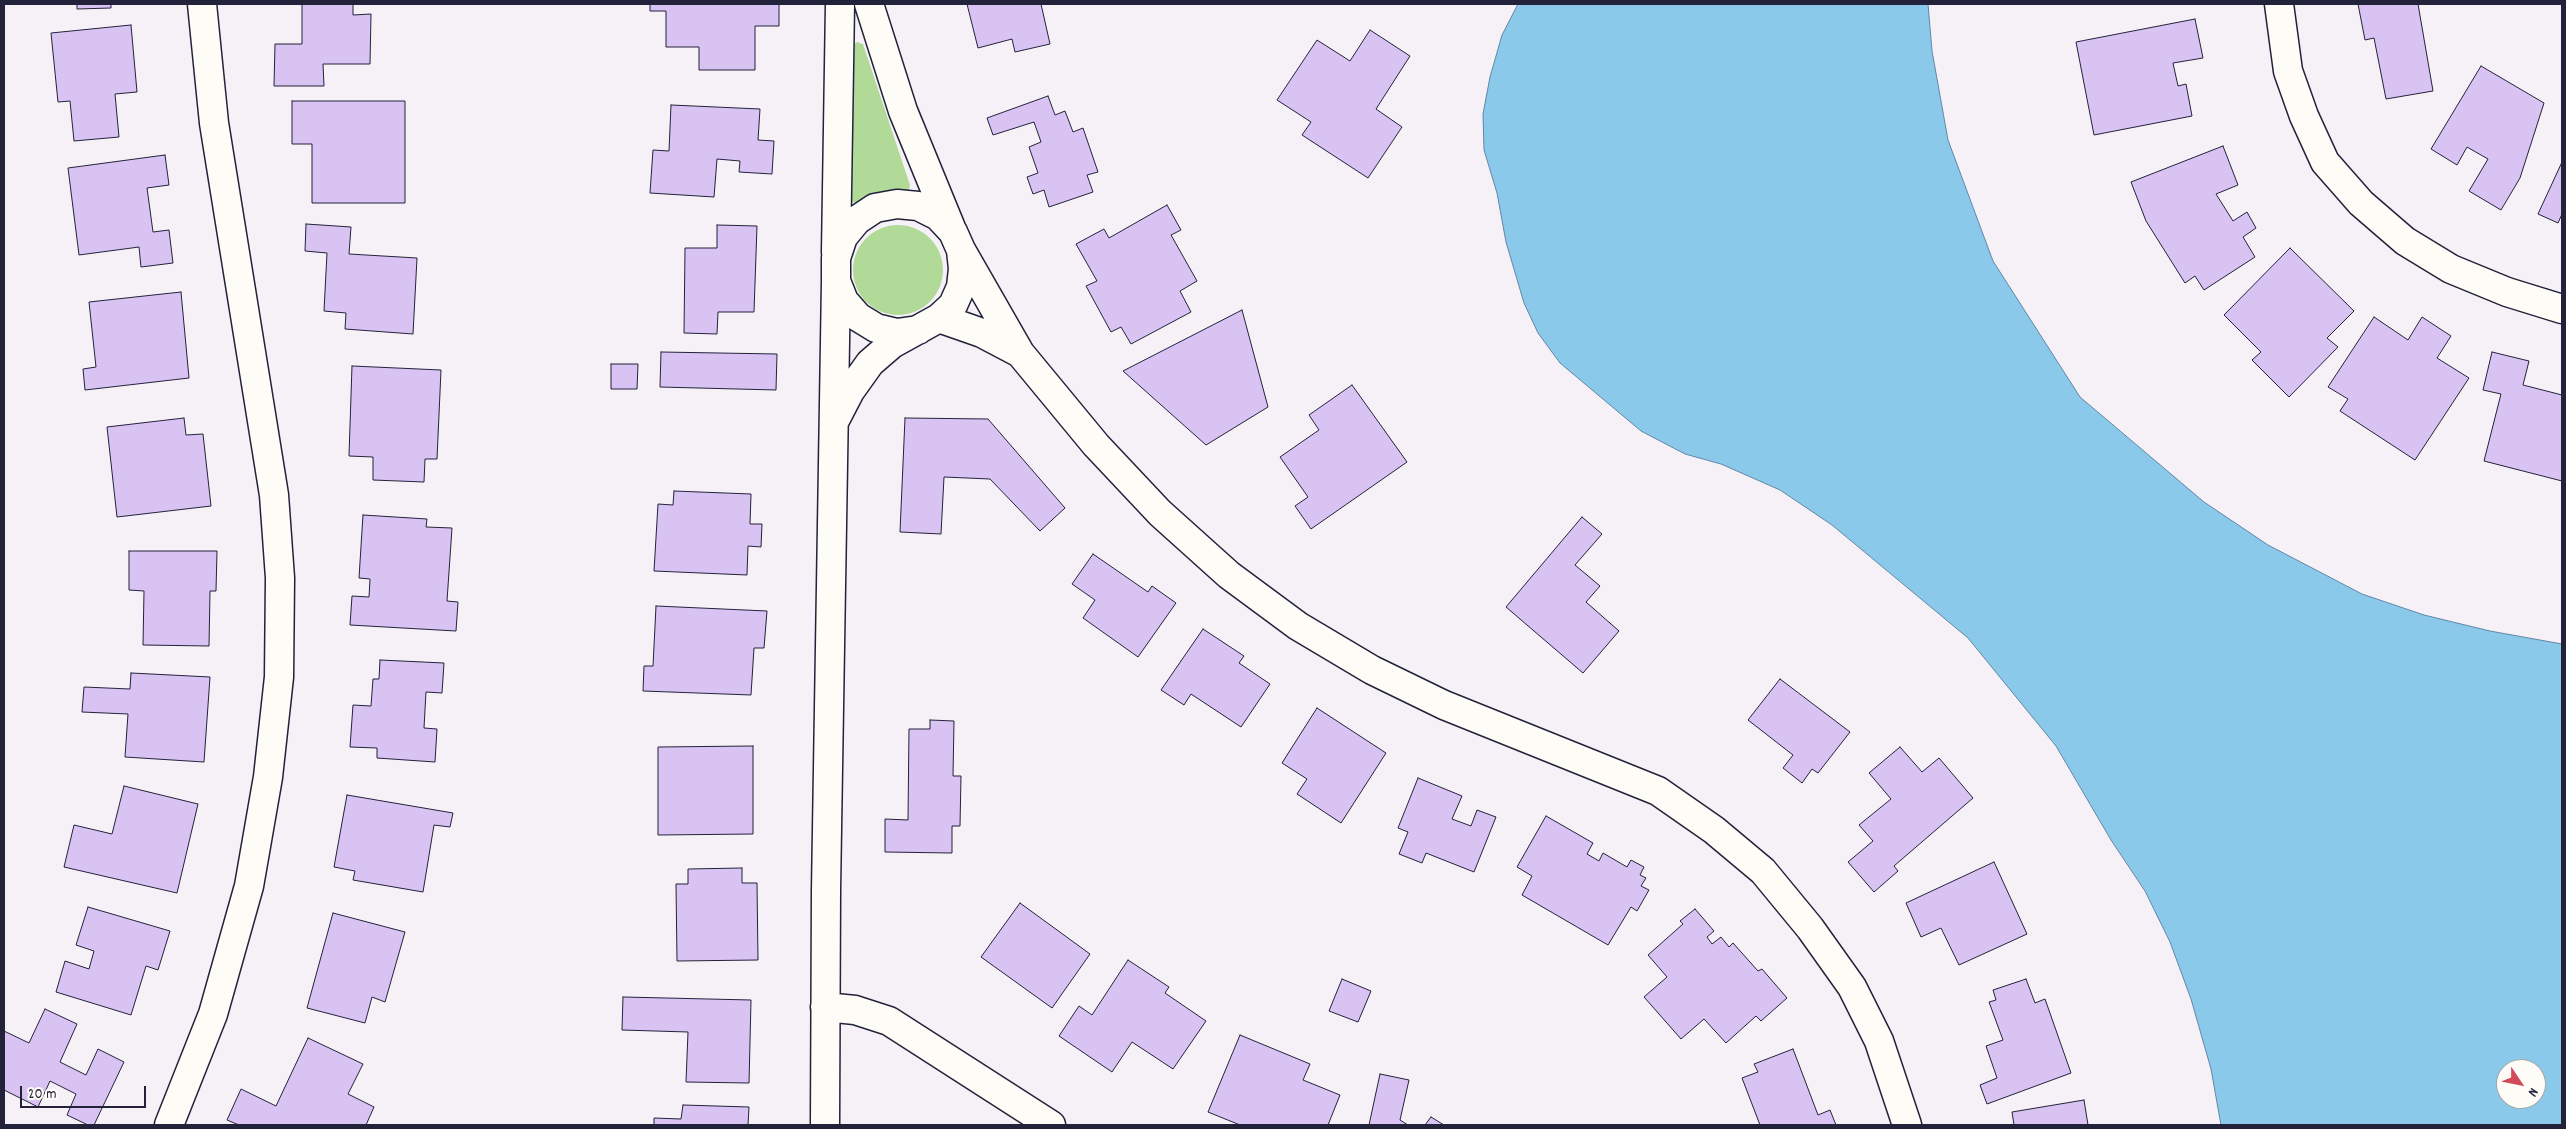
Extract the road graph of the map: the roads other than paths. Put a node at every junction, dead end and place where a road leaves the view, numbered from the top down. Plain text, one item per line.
1 (202, 4) edge
2 (840, 4) edge
3 (868, 4) edge
4 (2279, 4) edge
5 (957, 241) junction
6 (836, 270) junction
7 (2562, 309) edge
8 (929, 324) junction
9 (1020, 353) junction
10 (834, 421) junction
11 (825, 1007) junction
12 (169, 1125) edge
13 (825, 1125) edge
14 (1052, 1125) edge
15 (1907, 1125) edge

1 - 12 street
2 - 6 street
3 - 5 street
4 - 7 street
5 - 6 street
5 - 8 street
5 - 9 street
6 - 8 street
6 - 10 street
8 - 9 street
8 - 10 street
9 - 15 street
10 - 11 street
11 - 13 street
11 - 14 street

